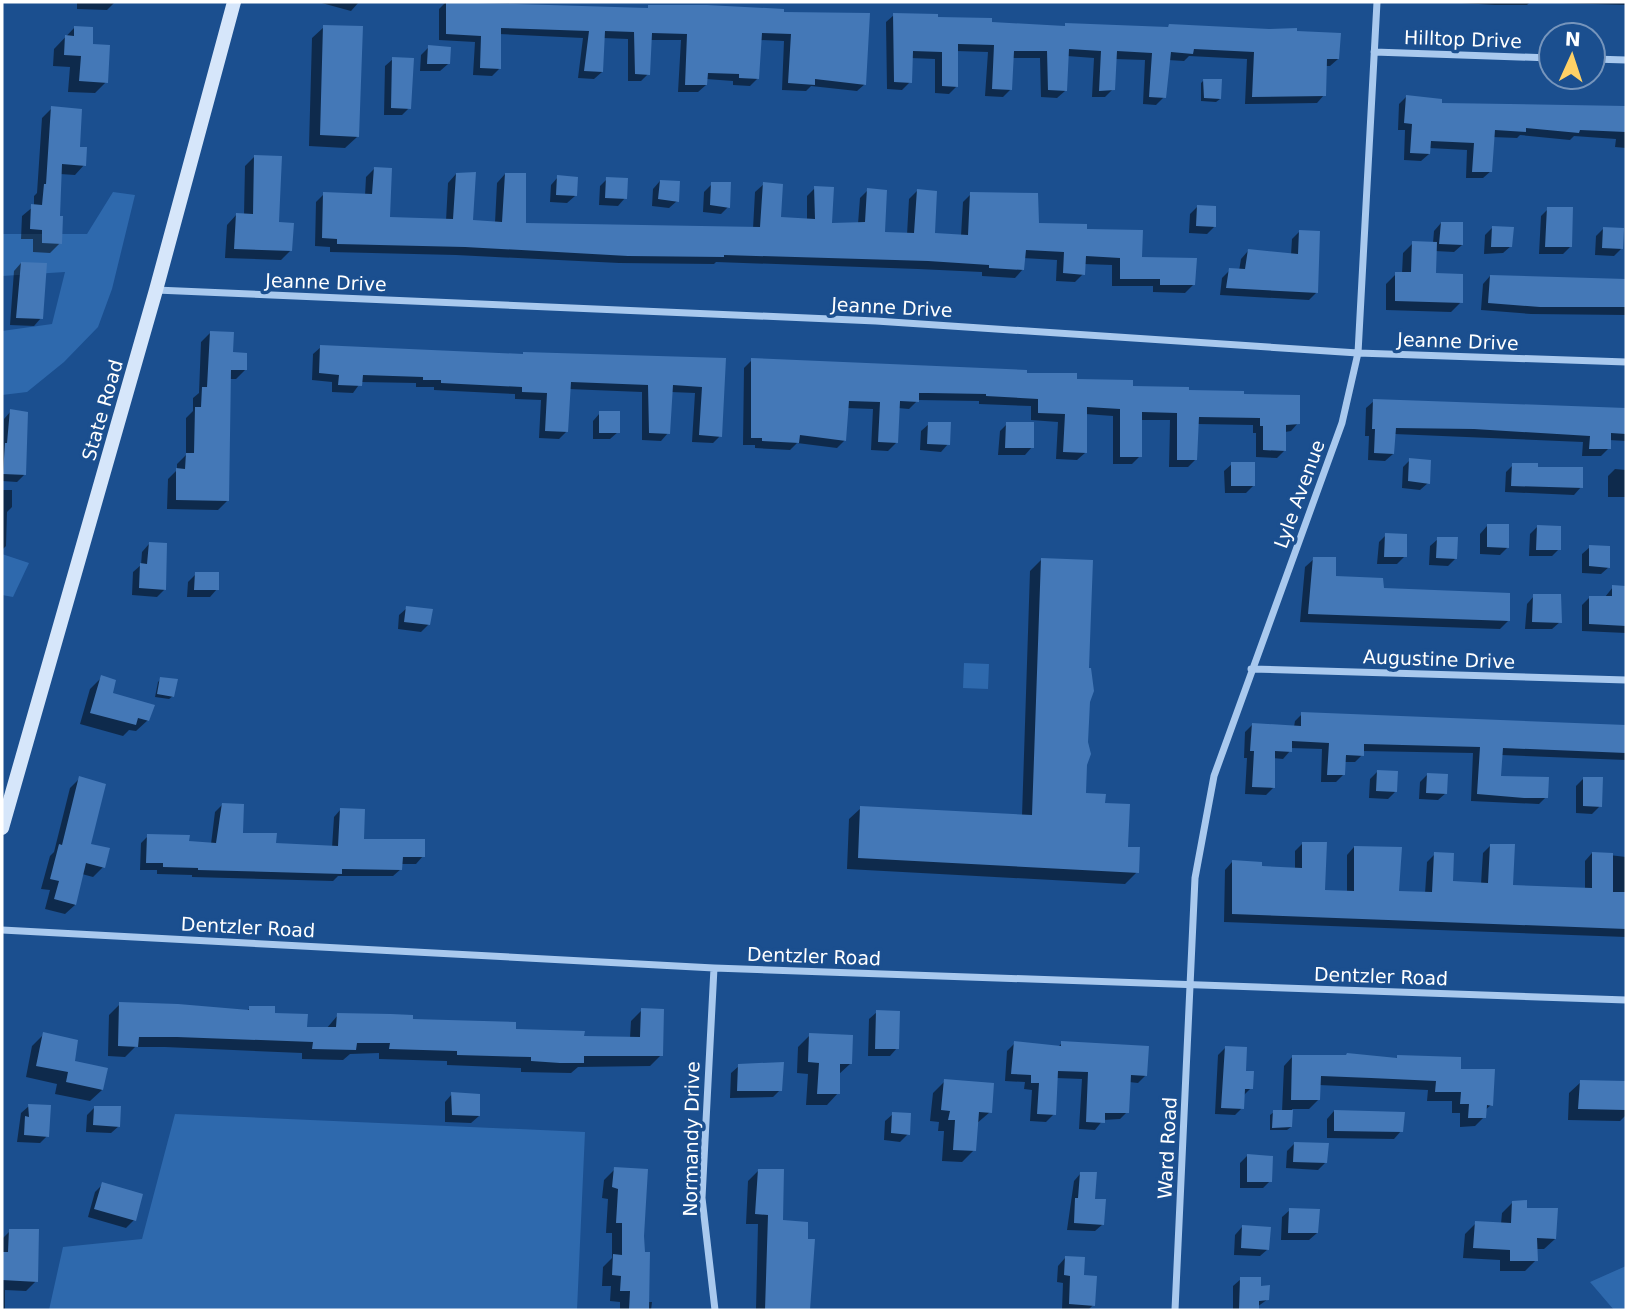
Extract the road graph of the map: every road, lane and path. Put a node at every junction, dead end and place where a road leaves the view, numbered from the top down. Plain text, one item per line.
1 (234, 2) edge
2 (1377, 2) edge
3 (1374, 52) junction
4 (1537, 58) edge
5 (1607, 59) edge
6 (1626, 60) edge
7 (156, 290) junction
8 (1358, 353) junction
9 (1626, 362) edge
10 (1251, 668) junction
11 (1626, 680) edge
12 (2, 828) edge
13 (2, 930) edge
14 (714, 968) junction
15 (1190, 986) junction
16 (1626, 1000) edge
17 (715, 1310) edge
18 (1175, 1310) edge

1 - 7 main road, State Road
2 - 3 street, Lyle Avenue
3 - 4 street, Hilltop Drive
3 - 8 street, Lyle Avenue
5 - 6 street
7 - 8 street, Jeanne Drive
7 - 12 main road, State Road
8 - 9 street, Jeanne Drive
8 - 10 street, Lyle Avenue
10 - 11 street, Augustine Drive
10 - 15 street, Lyle Avenue
13 - 14 street, Dentzler Road
14 - 15 street, Dentzler Road
14 - 17 street, Normandy Drive
15 - 16 street, Dentzler Road
15 - 18 street, Ward Road

